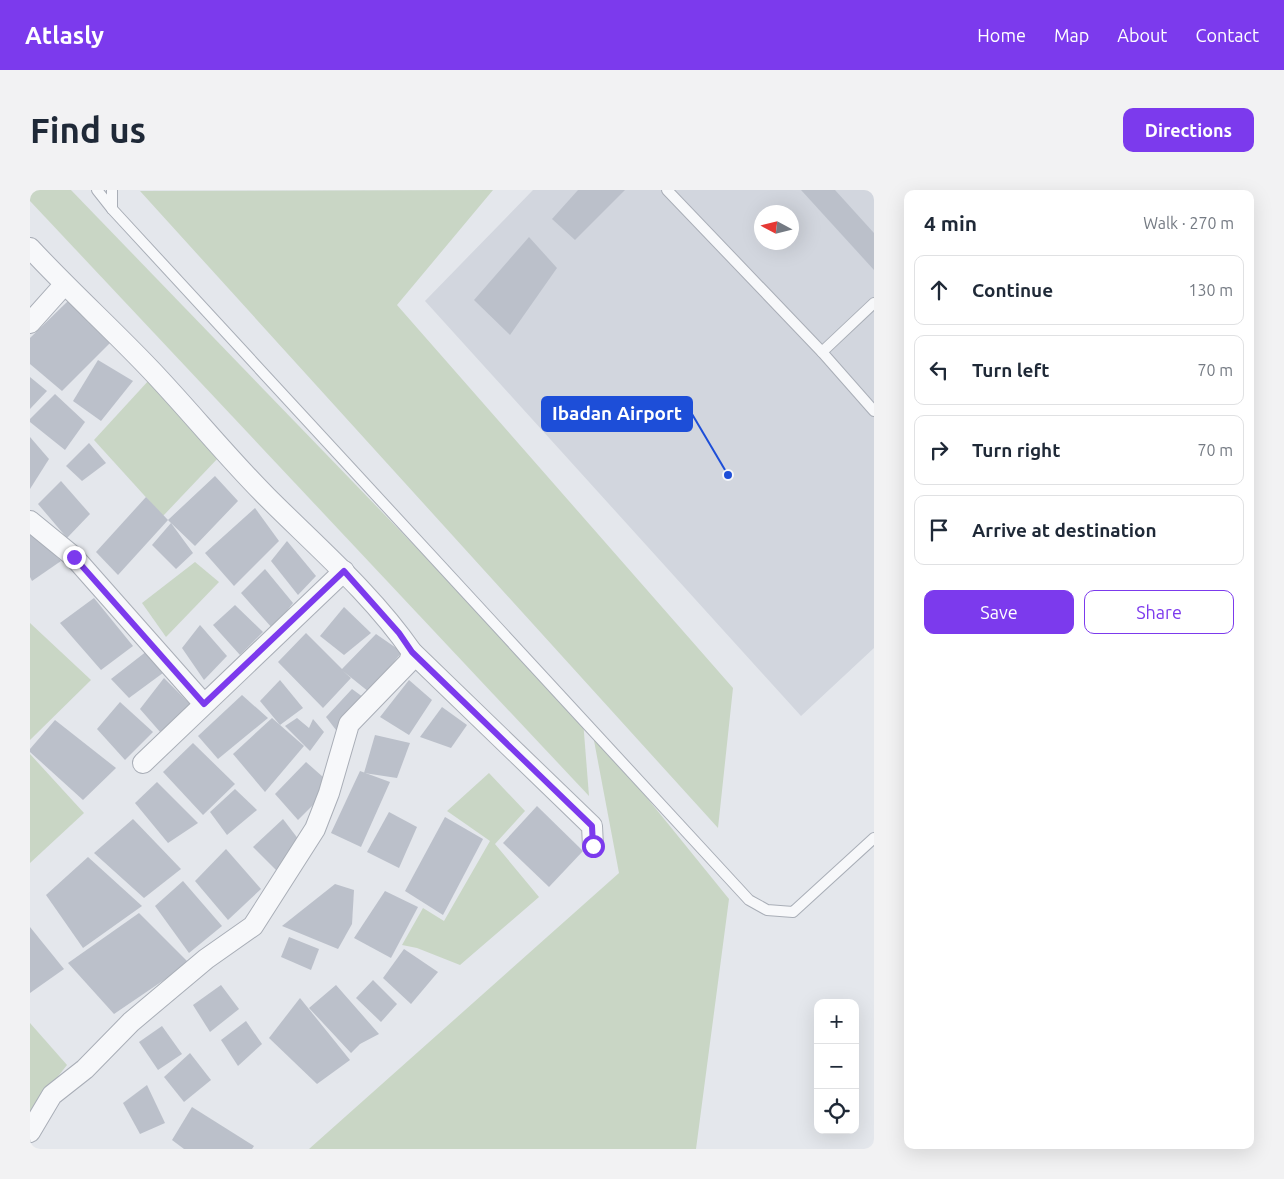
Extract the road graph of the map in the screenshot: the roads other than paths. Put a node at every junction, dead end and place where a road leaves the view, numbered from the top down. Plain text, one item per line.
1 (97, 190) edge
2 (112, 190) edge
3 (667, 190) edge
4 (112, 209) junction
5 (30, 248) edge
6 (64, 285) junction
7 (874, 303) edge
8 (30, 323) edge
9 (822, 352) junction
10 (874, 411) edge
11 (30, 521) edge
12 (344, 571) junction
13 (412, 652) junction
14 (204, 704) junction
15 (143, 763) dead end
16 (874, 838) edge
17 (593, 846) dead end
18 (30, 1132) edge

1 - 4 lane
2 - 4 lane
3 - 9 lane
4 - 16 lane
5 - 6 street
6 - 8 street
6 - 12 street
7 - 9 lane
9 - 10 lane
11 - 14 street
12 - 13 street
12 - 14 street
13 - 17 street
13 - 18 street
14 - 15 street

